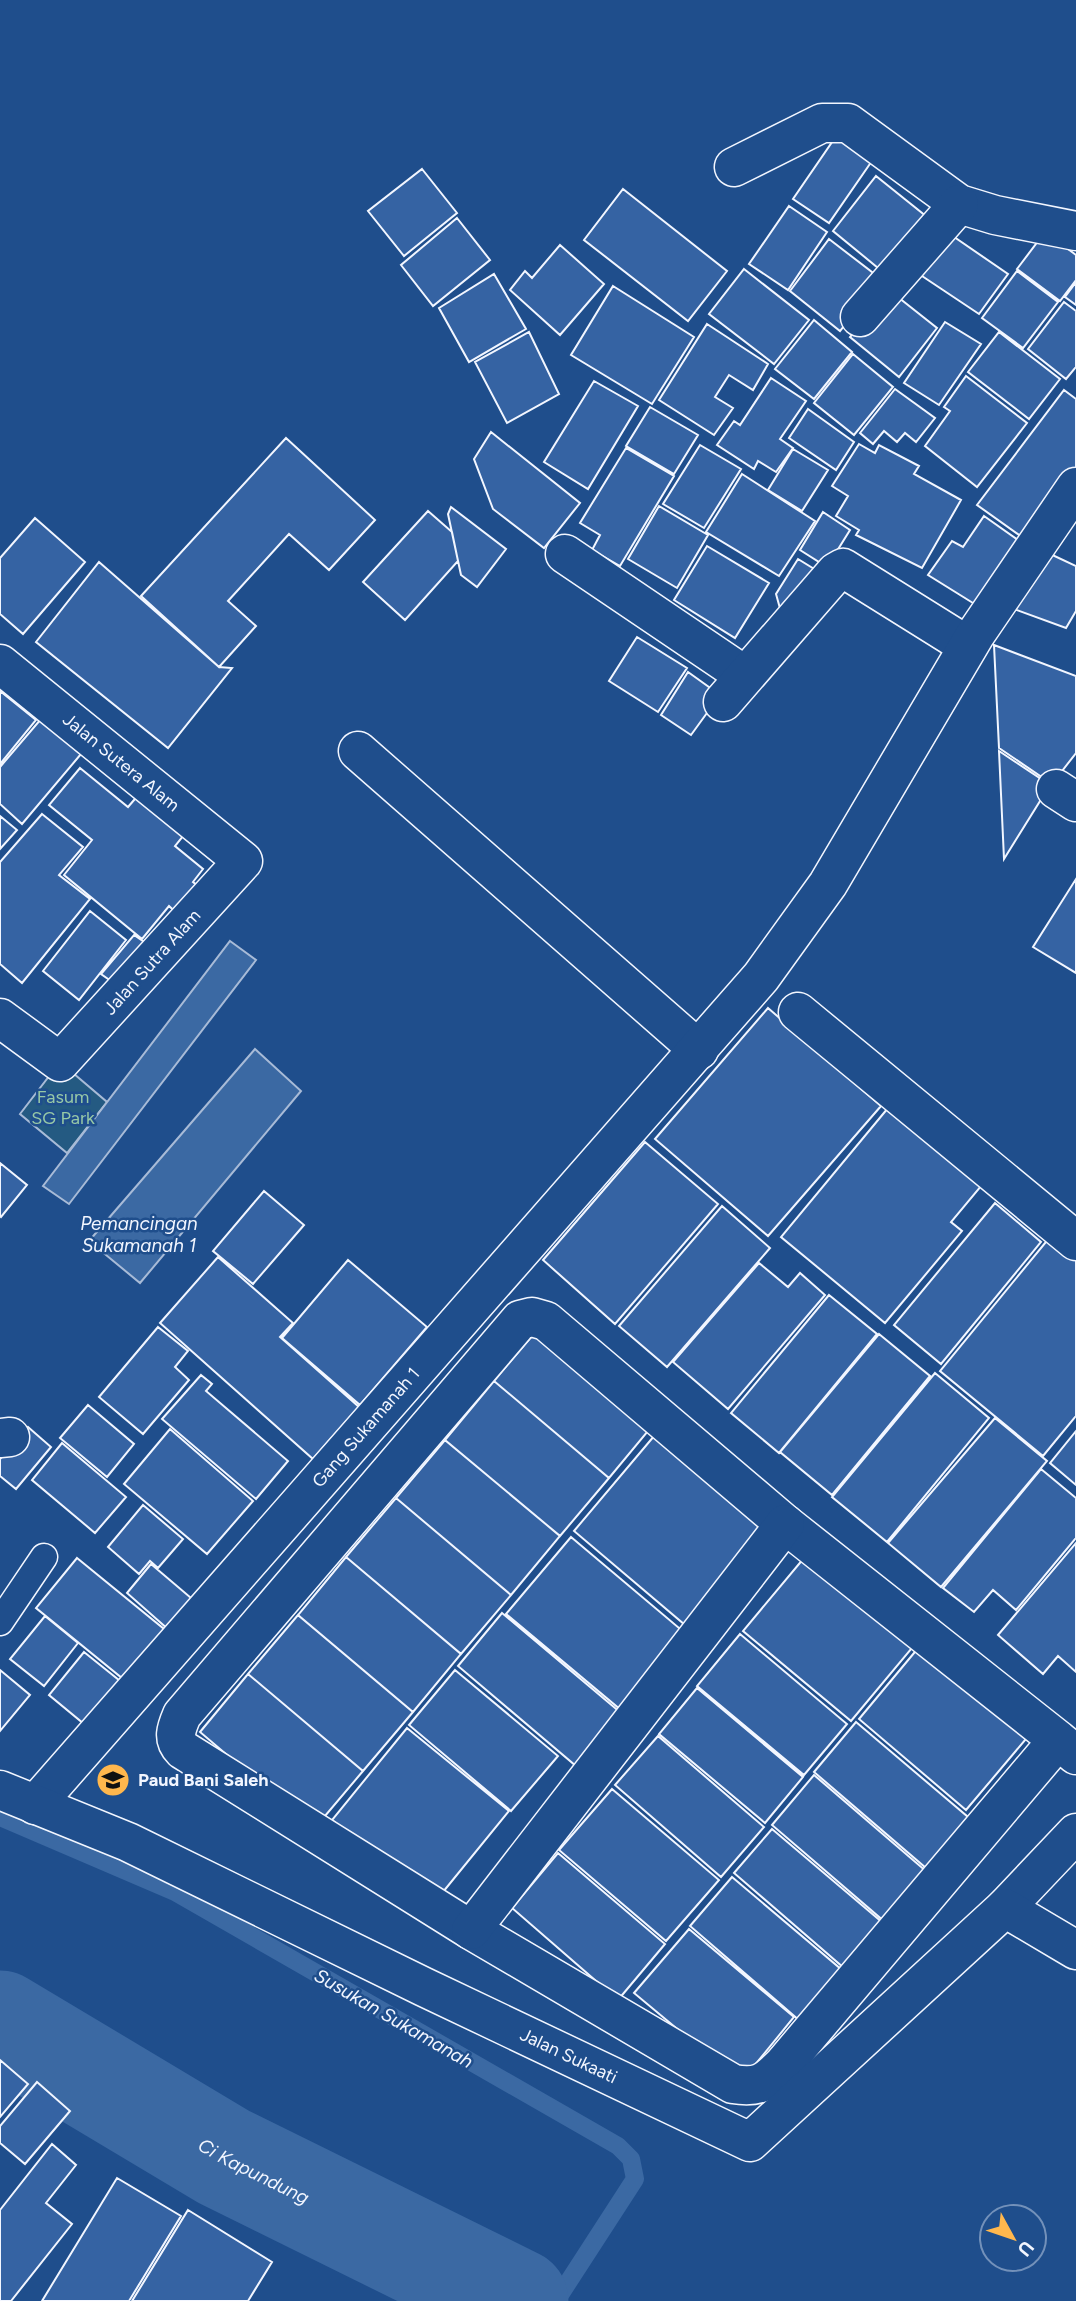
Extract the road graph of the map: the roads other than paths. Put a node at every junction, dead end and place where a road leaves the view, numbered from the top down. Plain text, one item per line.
1 (734, 167) dead end
2 (959, 204) junction
3 (1076, 231) edge
4 (860, 317) dead end
5 (1076, 487) edge
6 (565, 554) dead end
7 (968, 646) junction
8 (0, 664) edge
9 (358, 751) dead end
10 (243, 861) joint
11 (798, 1012) dead end
12 (0, 1018) edge
13 (699, 1050) junction
14 (1076, 1241) edge
15 (785, 1524) junction
16 (44, 1557) dead end
17 (0, 1622) edge
18 (1067, 1748) edge
19 (0, 1790) edge
20 (35, 1805) junction
21 (1076, 1833) edge
22 (1005, 1908) junction
23 (471, 1930) junction
24 (1076, 1950) edge

1 - 2 street
2 - 3 street
2 - 4 street
5 - 7 street, Gang Sukamanah 1
6 - 7 street
7 - 13 street, Gang Sukamanah 1
8 - 10 street, Jalan Sutera Alam
9 - 13 street
10 - 12 street, Jalan Sutra Alam
11 - 14 street
13 - 20 street, Gang Sukamanah 1
15 - 18 street
15 - 23 street
15 - 23 street
16 - 17 lane
18 - 23 street
19 - 20 street, Jalan Sukaati
20 - 22 street, Jalan Sukaati
21 - 22 street
22 - 24 street

